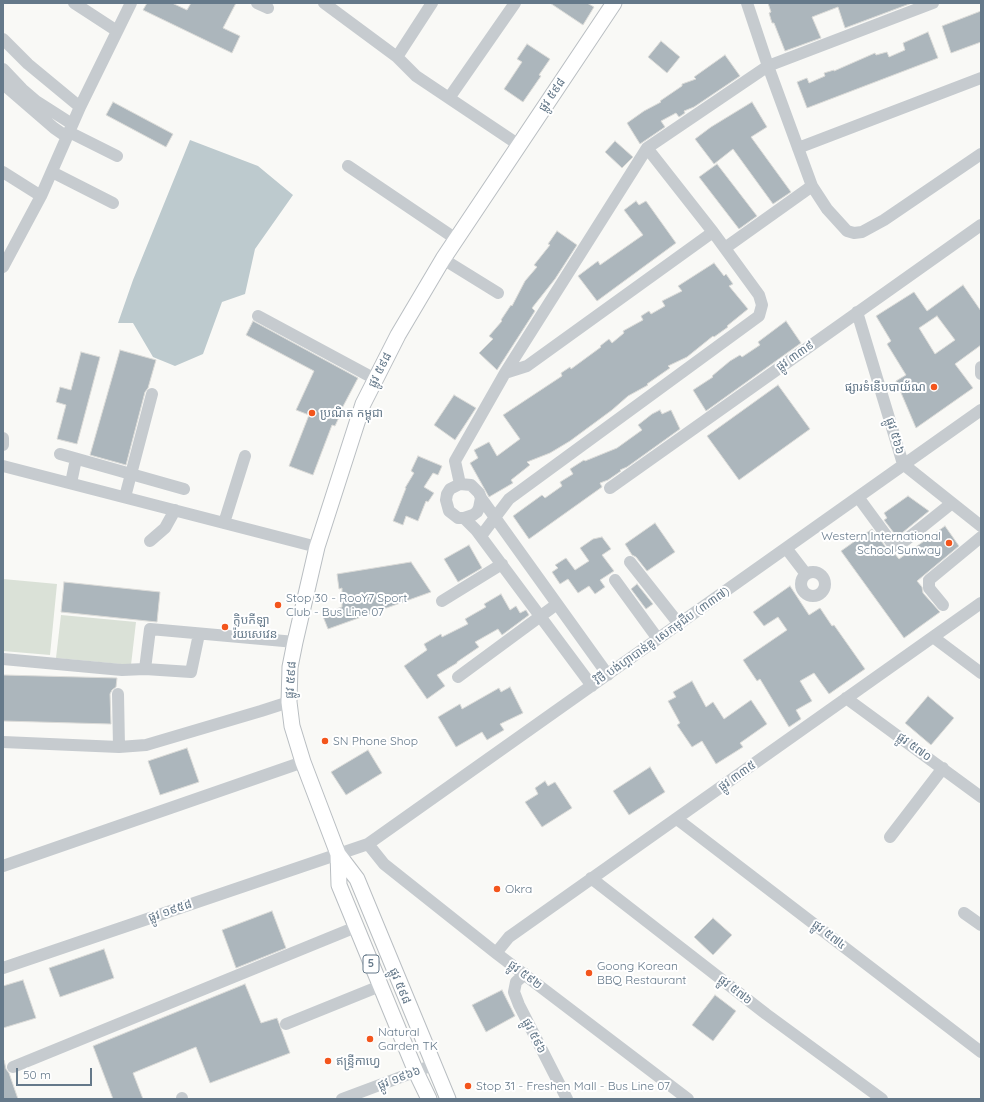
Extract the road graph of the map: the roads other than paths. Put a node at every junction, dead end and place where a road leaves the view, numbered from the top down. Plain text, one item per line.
1 (74, 3) edge
2 (131, 3) edge
3 (324, 3) edge
4 (432, 3) edge
5 (515, 3) edge
6 (614, 3) edge
7 (747, 3) edge
8 (933, 3) edge
9 (339, 7) edge
10 (117, 31) junction
11 (3, 39) edge
12 (397, 57) junction
13 (768, 66) junction
14 (3, 69) edge
15 (981, 78) edge
16 (3, 84) edge
17 (450, 98) junction
18 (80, 107) junction
19 (69, 131) junction
20 (519, 145) junction
21 (647, 148) junction
22 (798, 148) junction
23 (981, 154) edge
24 (117, 156) dead end
25 (348, 166) dead end
26 (3, 172) edge
27 (52, 172) junction
28 (812, 186) junction
29 (41, 196) junction
30 (113, 203) dead end
31 (981, 225) edge
32 (713, 232) junction
33 (456, 239) junction
34 (725, 248) junction
35 (443, 259) junction
36 (3, 267) edge
37 (498, 293) dead end
38 (857, 312) junction
39 (258, 316) dead end
40 (981, 366) edge
41 (505, 373) junction
42 (981, 374) edge
43 (376, 380) junction
44 (152, 394) dead end
45 (981, 410) edge
46 (3, 438) edge
47 (3, 445) edge
48 (60, 454) dead end
49 (245, 456) dead end
50 (76, 459) junction
51 (903, 464) junction
52 (3, 466) edge
53 (130, 474) junction
54 (71, 483) junction
55 (460, 484) junction
56 (610, 488) dead end
57 (184, 489) dead end
58 (858, 497) junction
59 (125, 498) junction
60 (481, 498) junction
61 (952, 503) junction
62 (175, 510) junction
63 (464, 518) junction
64 (494, 519) junction
65 (224, 523) junction
66 (981, 526) edge
67 (481, 536) junction
68 (981, 537) edge
69 (150, 541) dead end
70 (317, 547) junction
71 (786, 548) junction
72 (630, 562) dead end
73 (502, 564) junction
74 (806, 574) dead end
75 (615, 580) dead end
76 (442, 601) dead end
77 (981, 603) edge
78 (556, 604) junction
79 (942, 605) dead end
80 (540, 616) junction
81 (679, 624) junction
82 (199, 634) junction
83 (933, 636) junction
84 (658, 639) junction
85 (295, 642) junction
86 (3, 659) edge
87 (145, 669) junction
88 (981, 673) edge
89 (608, 675) junction
90 (458, 677) dead end
91 (592, 686) junction
92 (118, 694) dead end
93 (846, 698) junction
94 (289, 702) junction
95 (3, 742) edge
96 (119, 746) junction
97 (303, 762) junction
98 (943, 768) junction
99 (981, 797) edge
100 (677, 818) junction
101 (890, 837) dead end
102 (368, 844) junction
103 (338, 854) junction
104 (3, 866) edge
105 (591, 878) junction
106 (964, 913) dead end
107 (981, 925) edge
108 (356, 927) junction
109 (496, 952) junction
110 (3, 968) edge
111 (525, 974) junction
112 (380, 986) junction
113 (286, 1024) dead end
114 (981, 1052) edge
115 (433, 1065) junction
116 (13, 1067) dead end
117 (416, 1072) junction
118 (342, 1099) edge
119 (429, 1099) edge
120 (448, 1099) edge
121 (566, 1099) edge
122 (688, 1099) edge
123 (882, 1099) edge

1 - 10 street
2 - 10 street
3 - 9 street
4 - 12 street
5 - 17 street
6 - 20 main road, ផ្លូវ ៥៩៨ / 5
7 - 13 street
8 - 13 street
9 - 12 street
10 - 18 street
11 - 18 street
12 - 17 street
13 - 21 street
13 - 22 street
14 - 19 street
15 - 22 street
16 - 19 street
17 - 20 street
18 - 19 street
19 - 24 street
19 - 27 street
20 - 33 main road, ផ្លូវ ៥៩៨ / 5
21 - 32 street
21 - 41 street
22 - 28 street
23 - 28 street
25 - 33 street
26 - 29 street
27 - 29 street
27 - 30 street
28 - 34 street
29 - 36 street
31 - 38 street, ផ្លូវ ៣៣៩
32 - 34 street
32 - 41 street
33 - 35 main road, ផ្លូវ ៥៩៨ / 5
34 - 64 street
35 - 37 street
35 - 43 main road, ផ្លូវ ៥៩៨ / 5
38 - 51 street, ផ្លូវ ៥៦៦
38 - 56 street, ផ្លូវ ៣៣៩
39 - 43 street
40 - 42 street
41 - 55 street
43 - 70 main road, ផ្លូវ ៥៩៨ / 5
44 - 53 street
45 - 51 street, វិថី បង់ហ្គាបាន់ឌូ សេកមូជីប (៣៣៧)
46 - 47 street
48 - 50 street
49 - 65 street
50 - 53 street
50 - 54 street
51 - 58 street, វិថី បង់ហ្គាបាន់ឌូ សេកមូជីប (៣៣៧)
51 - 61 street, ផ្លូវ ៥៦៦
52 - 54 street
53 - 57 street
53 - 59 street
54 - 59 street
55 - 60 street
55 - 63 street
58 - 61 street
58 - 71 street, វិថី បង់ហ្គាបាន់ឌូ សេកមូជីប (៣៣៧)
59 - 62 street
60 - 63 street
60 - 64 street
61 - 66 street, ផ្លូវ ៥៦៦
62 - 65 street
62 - 69 street
63 - 67 street
64 - 67 street
64 - 78 street
65 - 70 street
67 - 73 street
68 - 79 street
70 - 85 main road, ផ្លូវ ៥៩៨ / 5
71 - 74 street
71 - 81 street, វិថី បង់ហ្គាបាន់ឌូ សេកមូជីប (៣៣៧)
72 - 81 street
73 - 76 street
73 - 80 street
75 - 84 street
77 - 83 street, ផ្លូវ ៣៣៥
78 - 80 street
78 - 89 street
80 - 90 street
80 - 91 street
81 - 84 street, វិថី បង់ហ្គាបាន់ឌូ សេកមូជីប (៣៣៧)
82 - 85 street
82 - 87 street
82 - 87 street
83 - 88 street
83 - 93 street, ផ្លូវ ៣៣៥
84 - 89 street, វិថី បង់ហ្គាបាន់ឌូ សេកមូជីប (៣៣៧)
85 - 94 main road, ផ្លូវ ៥៩៨ / 5
86 - 87 street
89 - 91 street, វិថី បង់ហ្គាបាន់ឌូ សេកមូជីប (៣៣៧)
91 - 102 street, វិថី បង់ហ្គាបាន់ឌូ សេកមូជីប (៣៣៧)
92 - 96 street
93 - 98 street, ផ្លូវ ៥៧០
93 - 100 street, ផ្លូវ ៣៣៥
94 - 96 street
94 - 97 main road, ផ្លូវ ៥៩៨ / 5
95 - 96 street
97 - 103 main road, ផ្លូវ ៥៩៨ / 5
97 - 104 street
98 - 99 street, ផ្លូវ ៥៧០
98 - 101 street
100 - 105 street, ផ្លូវ ៣៣៥
100 - 114 street, ផ្លូវ ៥៧៤
102 - 103 street, វិថី បង់ហ្គាបាន់ឌូ សេកមូជីប (៣៣៧)
102 - 109 street, ផ្លូវ ៥៩២
103 - 108 main road, ផ្លូវ ៥៩៨ / 5
103 - 110 street, ផ្លូវ ១៩៥៨
103 - 115 main road, ផ្លូវ ៥៩៨ / 5
105 - 109 street, ផ្លូវ ៣៣៥
105 - 123 street, ផ្លូវ ៥៧៦
106 - 107 street
108 - 112 main road, ផ្លូវ ៥៩៨ / 5
108 - 116 street
109 - 111 street, ផ្លូវ ៥៩២
111 - 121 street, ផ្លូវ ៥៩៦
111 - 122 street, ផ្លូវ ៥៩២
112 - 113 street
112 - 117 main road, ផ្លូវ ៥៩៨ / 5
115 - 117 street, ផ្លូវ ១៩៦៦
115 - 120 main road, ផ្លូវ ៥៩៨ / 5
117 - 118 street, ផ្លូវ ១៩៦៦
117 - 119 main road, ផ្លូវ ៥៩៨ / 5

